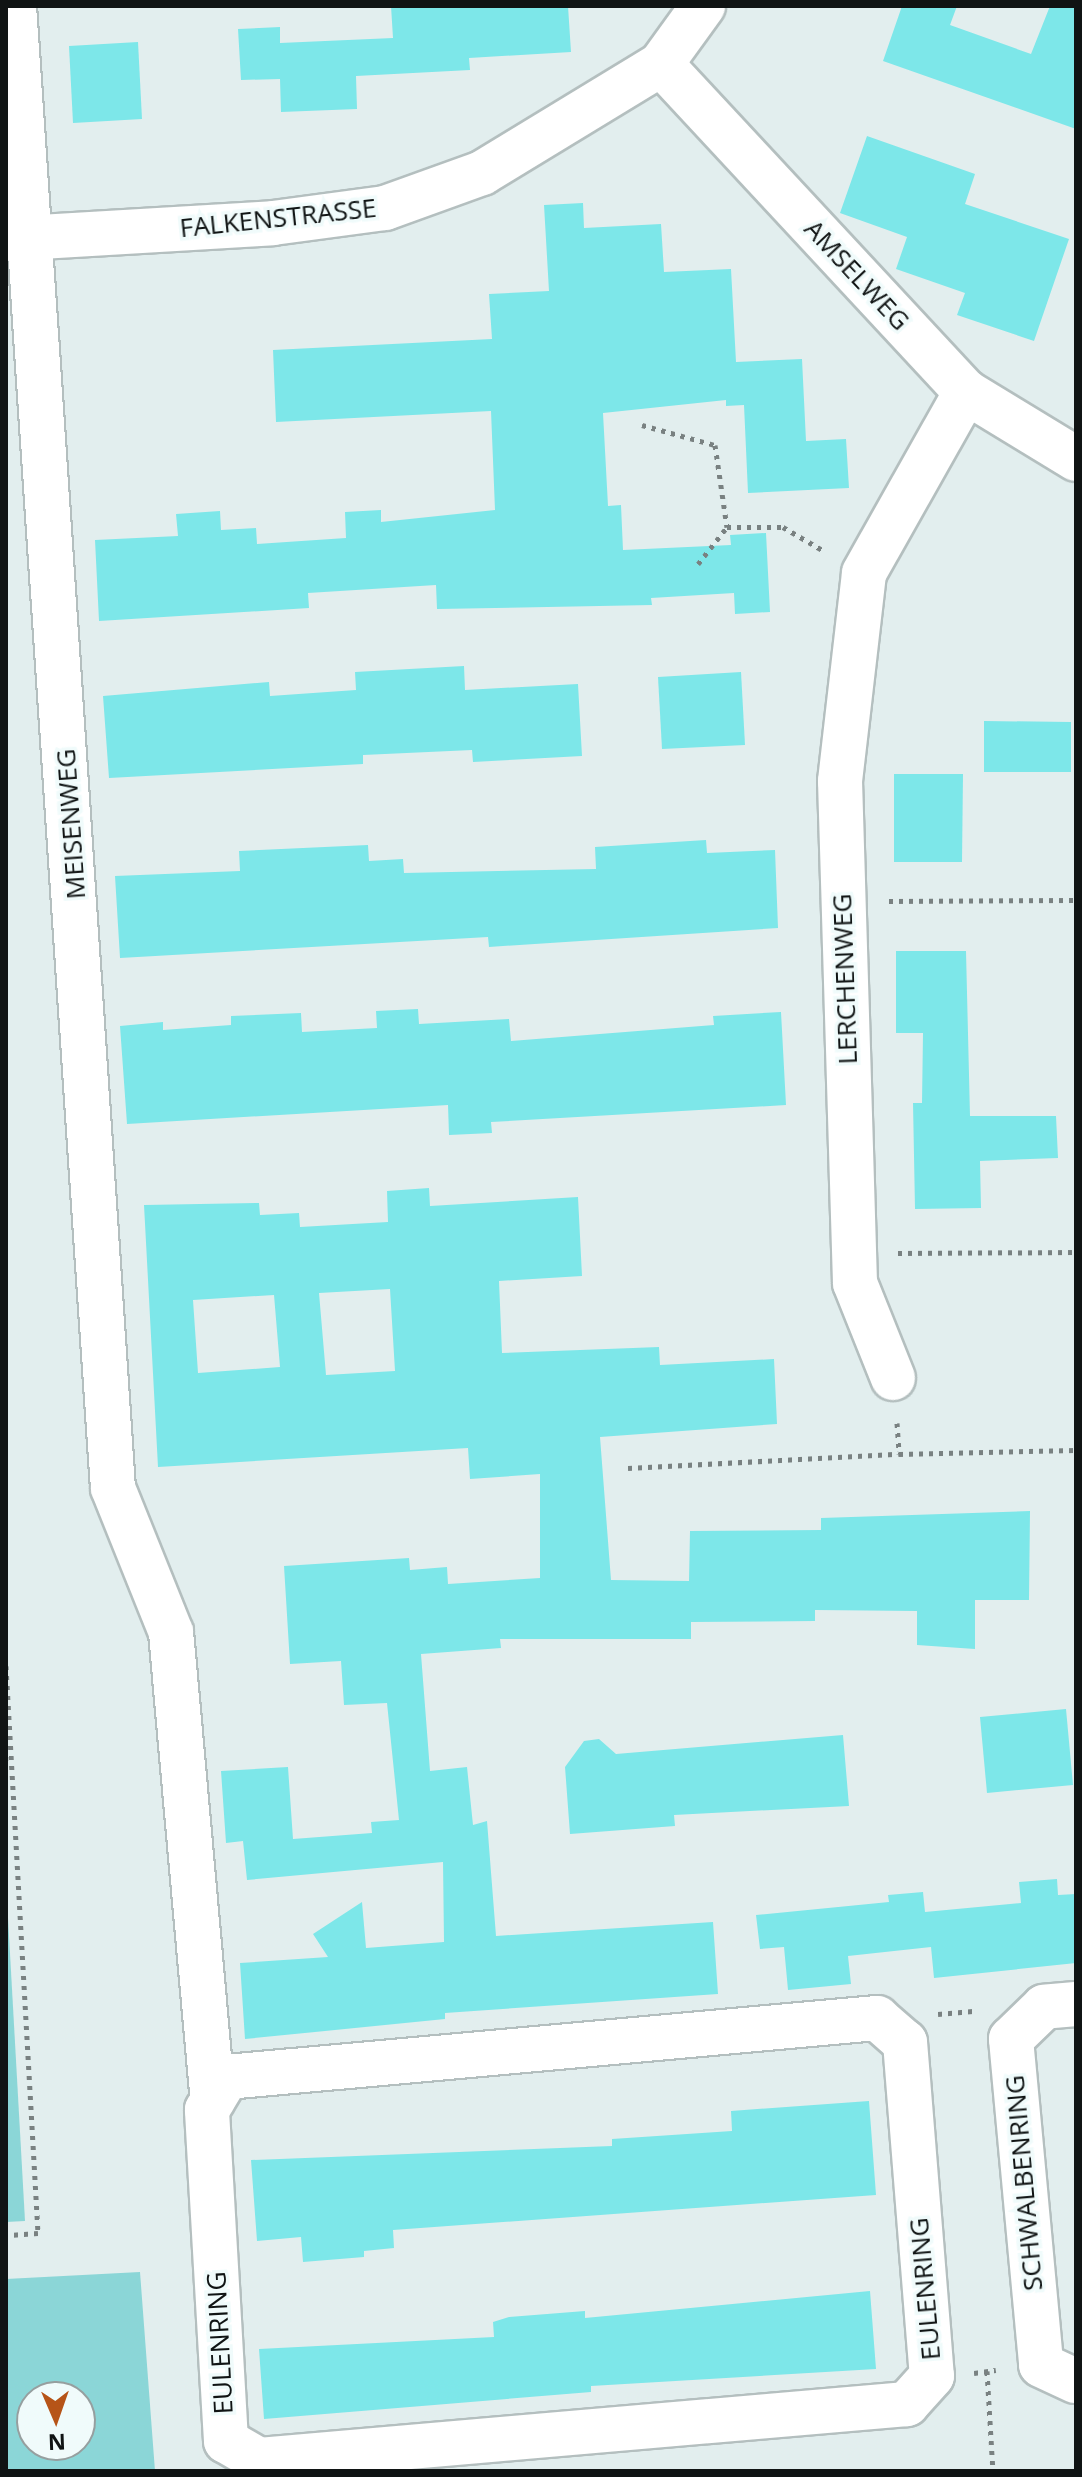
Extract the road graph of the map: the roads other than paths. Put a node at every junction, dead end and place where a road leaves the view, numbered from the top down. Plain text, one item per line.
1 (14, 6) edge
2 (703, 6) edge
3 (661, 64) junction
4 (16, 238) edge
5 (966, 392) junction
6 (1076, 459) edge
7 (893, 1378) road end
8 (171, 1632) joint
9 (1060, 2006) edge
10 (213, 2100) junction
11 (1058, 2373) edge

1 - 4 street, MEISENWEG
2 - 3 street, FALKENSTRASSE
3 - 4 street, FALKENSTRASSE
3 - 5 street, AMSELWEG
4 - 8 street, MEISENWEG
5 - 6 street, AMSELWEG
5 - 7 street, LERCHENWEG
8 - 10 street, EULENRING
9 - 11 street, SCHWALBENRING
10 - 10 street, EULENRING

